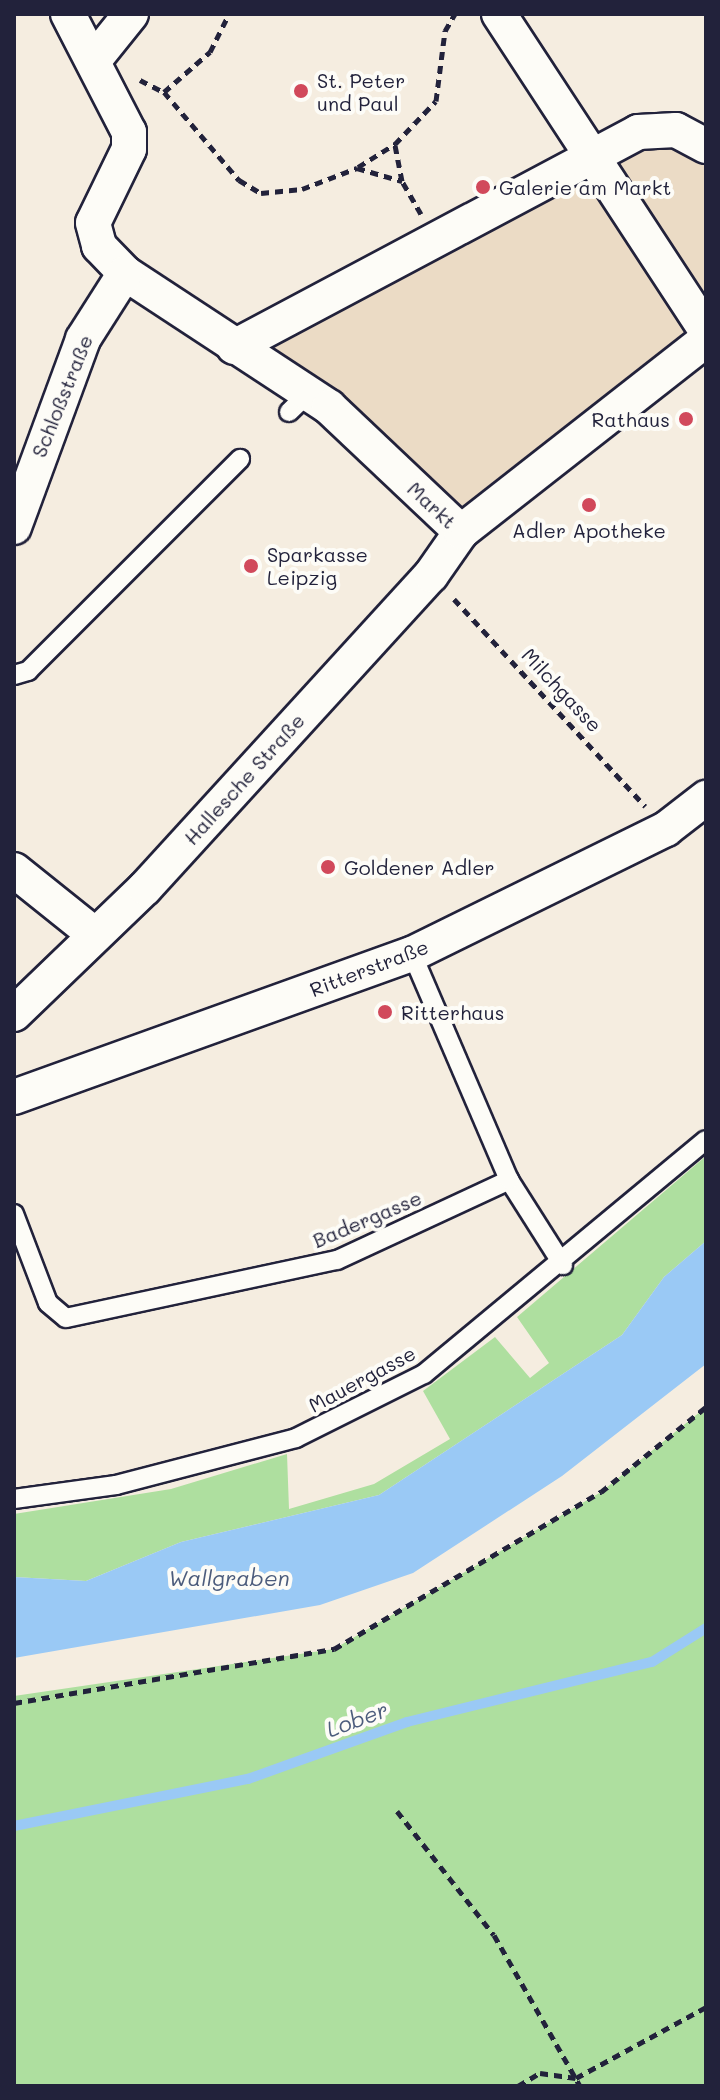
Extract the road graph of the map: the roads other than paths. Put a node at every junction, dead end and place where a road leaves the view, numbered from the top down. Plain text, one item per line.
1 (68, 14) edge
2 (131, 14) edge
3 (499, 14) edge
4 (94, 60) junction
5 (706, 146) edge
6 (587, 158) junction
7 (125, 273) junction
8 (706, 330) edge
9 (706, 340) edge
10 (234, 347) junction
11 (240, 459) dead end
12 (14, 527) edge
13 (461, 532) junction
14 (14, 675) edge
15 (706, 798) edge
16 (14, 870) edge
17 (95, 935) junction
18 (412, 954) junction
19 (14, 1014) edge
20 (14, 1097) edge
21 (706, 1140) edge
22 (509, 1180) junction
23 (14, 1214) edge
24 (563, 1265) junction
25 (14, 1499) edge

1 - 4 street, Markt
2 - 4 street
3 - 6 street
4 - 7 street, Markt
5 - 6 street
6 - 8 street
6 - 10 street
7 - 10 street, Markt
7 - 12 street, Schloßstraße
9 - 13 street, Markt
10 - 13 street, Markt
11 - 14 lane
13 - 17 street, Hallesche Straße
15 - 18 street, Ritterstraße
16 - 17 street
17 - 19 street, Hallesche Straße
18 - 20 street, Ritterstraße
18 - 22 lane
21 - 24 lane, Mauergasse
22 - 23 lane, Badergasse
22 - 24 lane
24 - 25 lane, Mauergasse

